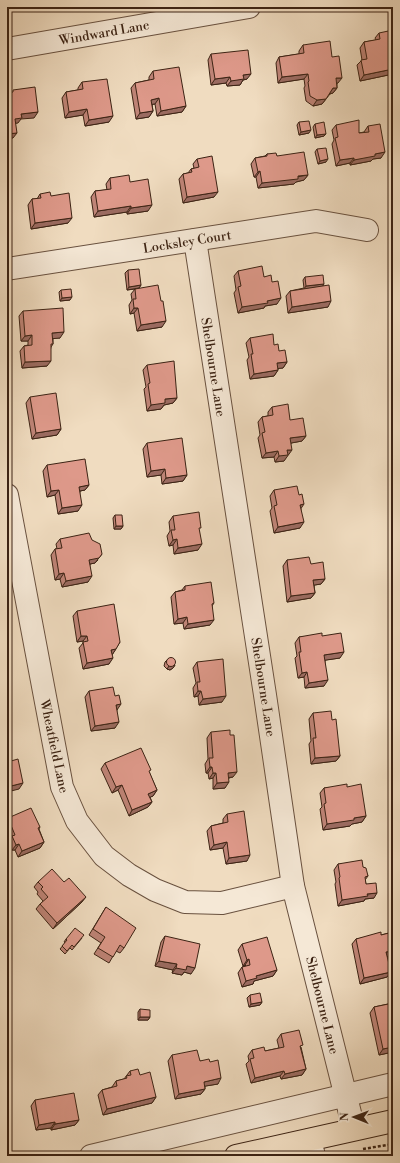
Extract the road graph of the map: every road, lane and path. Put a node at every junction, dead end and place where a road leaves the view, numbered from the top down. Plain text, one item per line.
1 (249, 7) edge
2 (7, 49) edge
3 (367, 230) dead end
4 (195, 240) junction
5 (7, 269) edge
6 (7, 495) edge
7 (293, 886) junction
8 (393, 1084) edge
9 (346, 1095) junction
10 (393, 1121) edge
11 (355, 1140) junction
12 (393, 1144) edge
13 (312, 1148) edge
14 (91, 1156) edge
15 (236, 1156) edge

1 - 2 street, Windward Lane
3 - 4 street, Locksley Court
4 - 5 street, Locksley Court
4 - 7 street, Shelbourne Lane
6 - 7 street, Wheatfield Lane
7 - 9 street, Shelbourne Lane
8 - 9 street
9 - 11 street, Shelbourne Lane
9 - 14 street
10 - 11 main road
11 - 12 path
11 - 13 main road
13 - 15 main road

